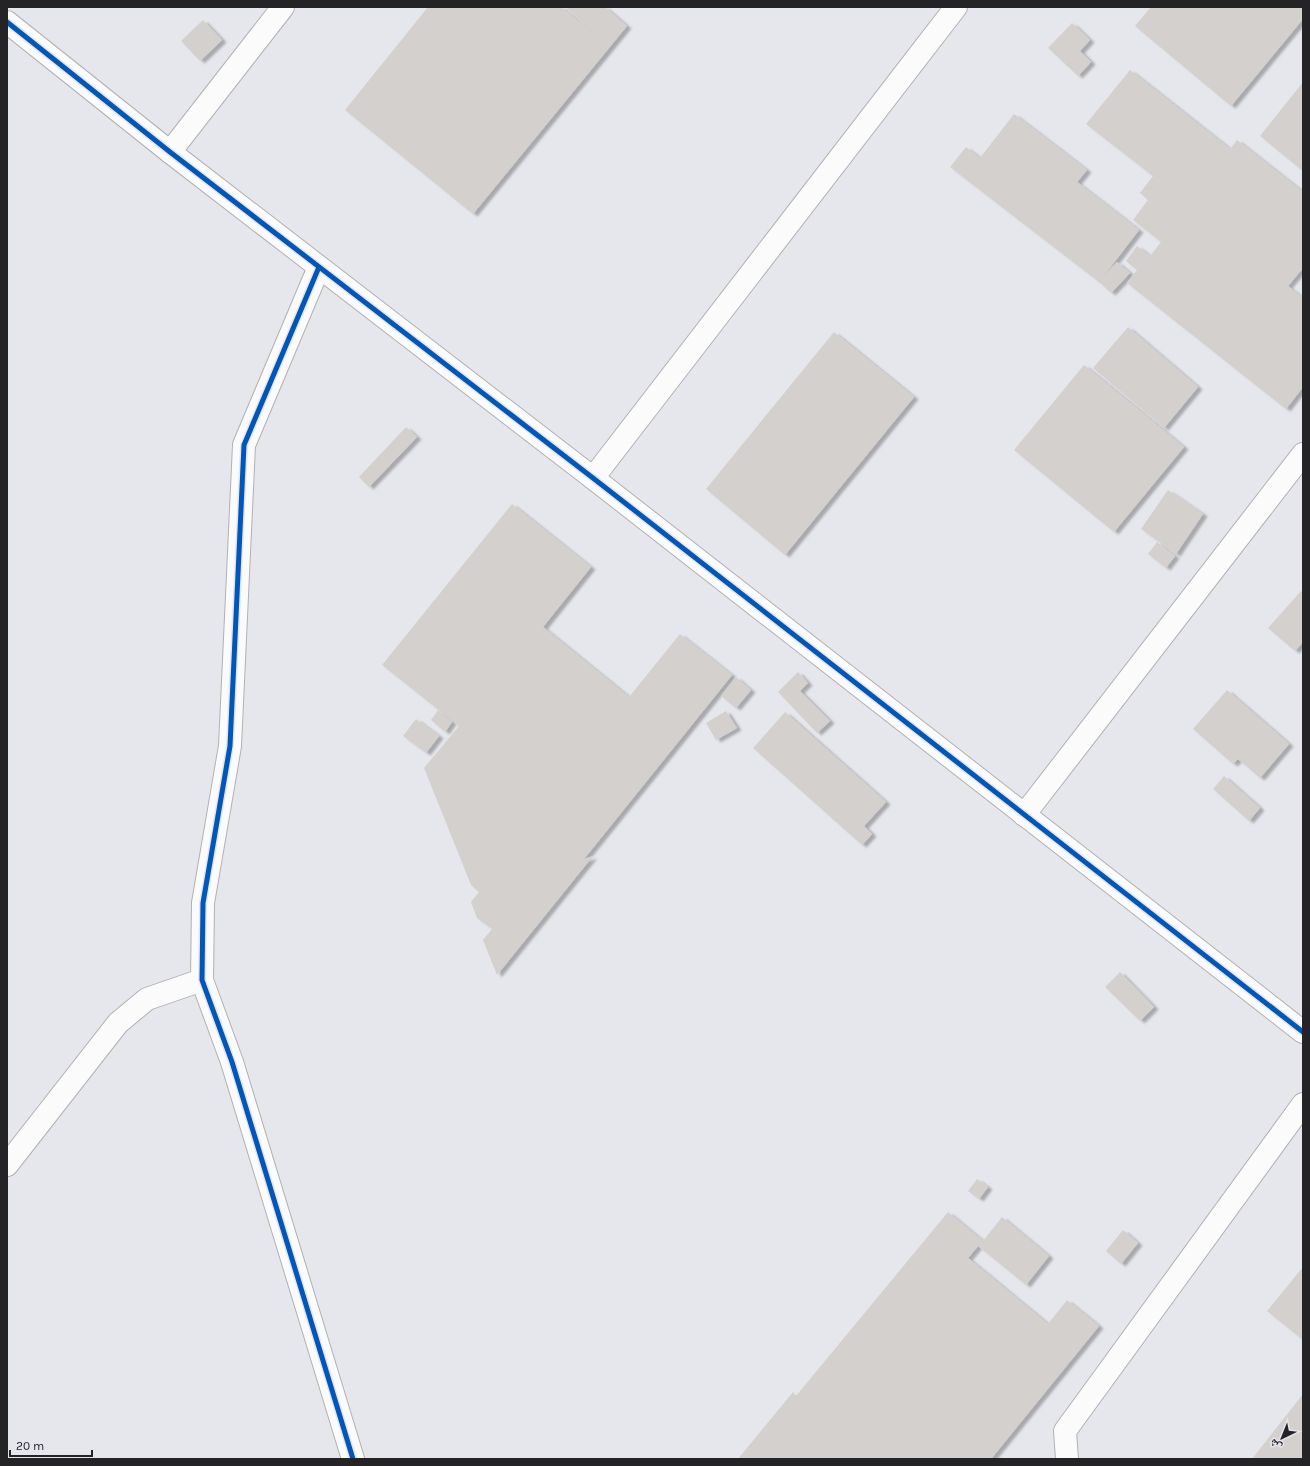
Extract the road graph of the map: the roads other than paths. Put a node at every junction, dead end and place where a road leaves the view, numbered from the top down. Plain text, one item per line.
1 (283, 7) edge
2 (956, 7) edge
3 (7, 22) edge
4 (170, 152) junction
5 (319, 267) junction
6 (1303, 454) edge
7 (593, 478) junction
8 (1024, 815) junction
9 (202, 980) junction
10 (1303, 1032) edge
11 (1303, 1104) edge
12 (7, 1165) edge
13 (353, 1459) edge
14 (1067, 1459) edge

1 - 4 street
2 - 7 street
3 - 4 street
4 - 5 street
5 - 7 street
5 - 9 street
6 - 8 street
7 - 8 street
8 - 10 street
9 - 12 street
9 - 13 street
11 - 14 street

